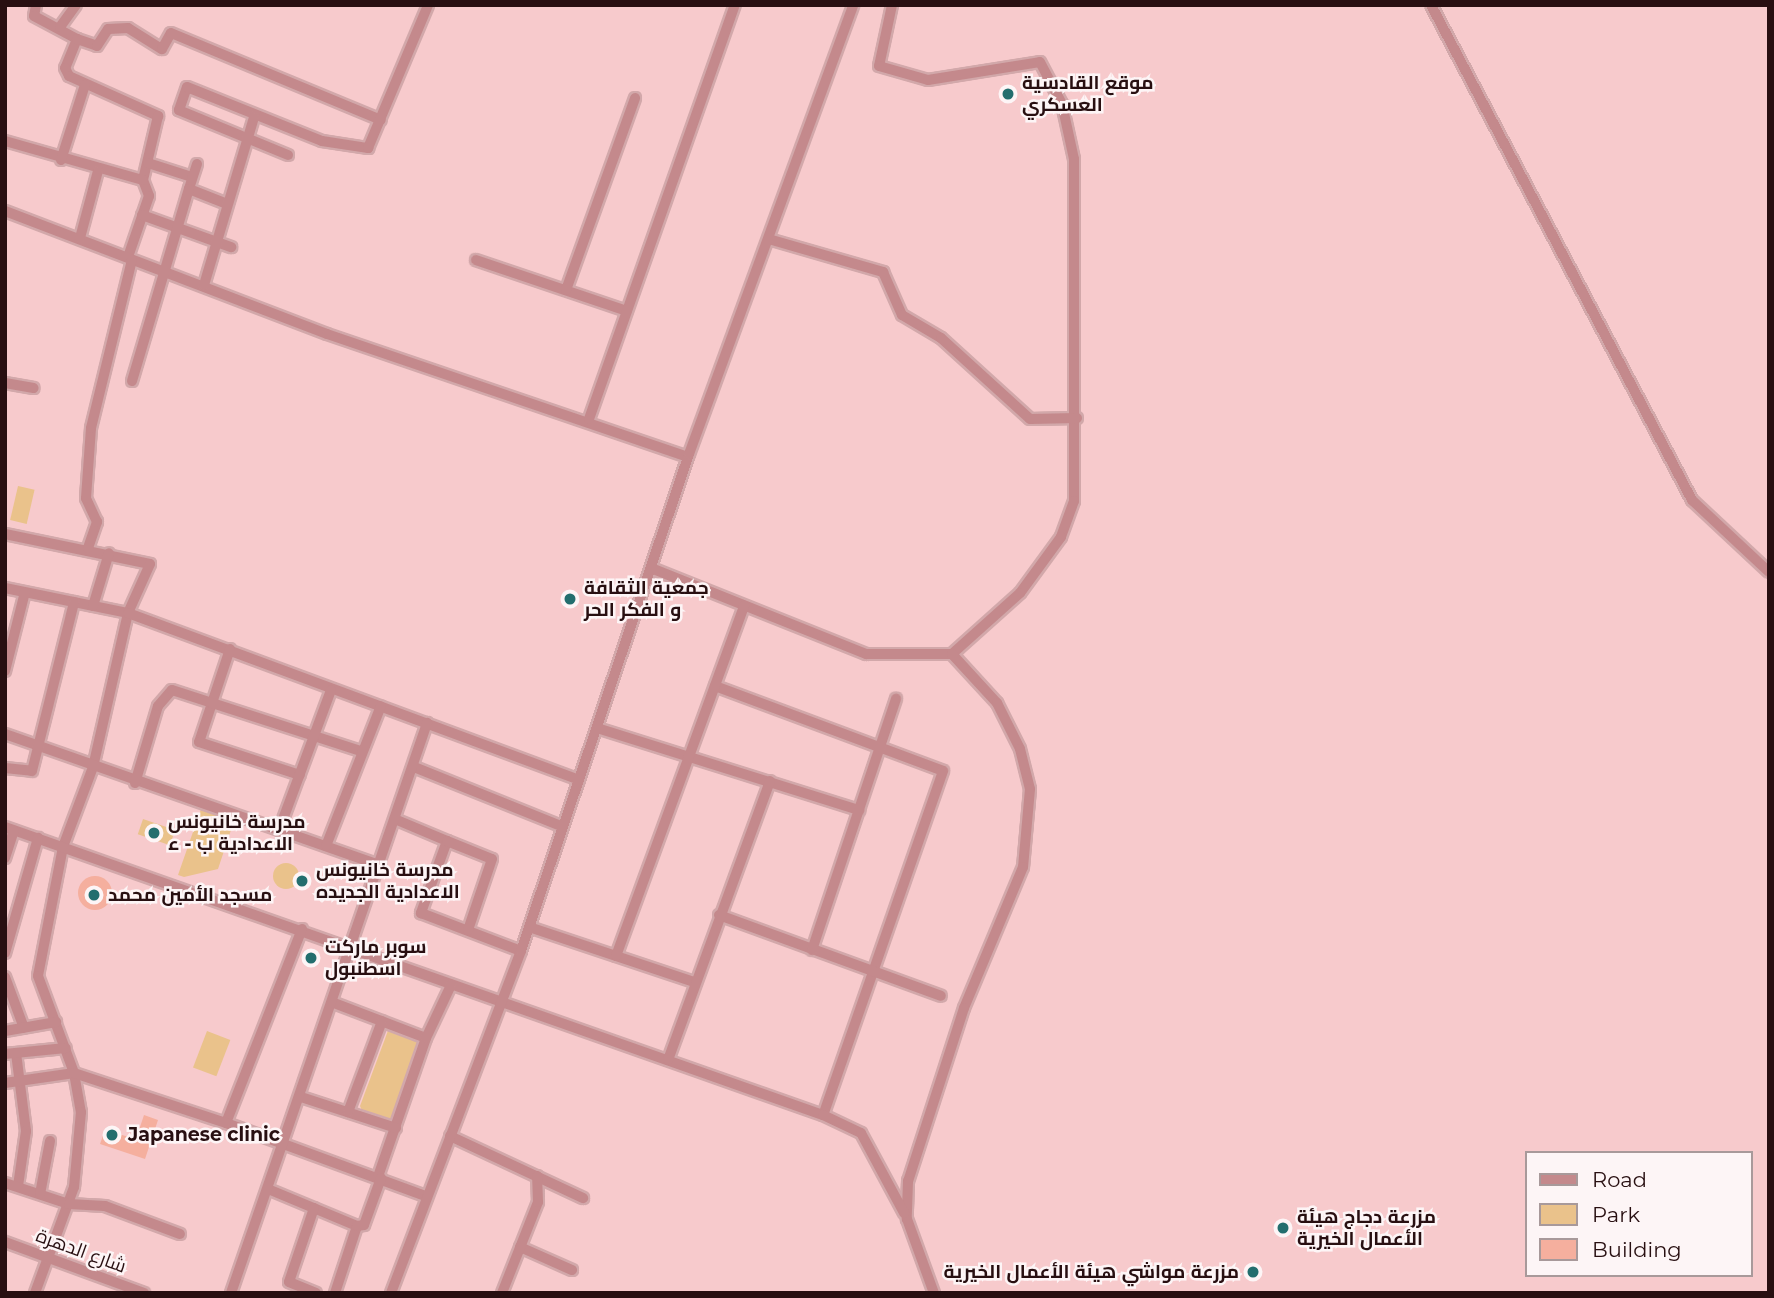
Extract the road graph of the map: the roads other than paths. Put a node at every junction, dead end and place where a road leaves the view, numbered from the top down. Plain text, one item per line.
1 (36, 5) edge
2 (76, 5) edge
3 (428, 5) edge
4 (735, 5) edge
5 (853, 5) edge
6 (892, 5) edge
7 (1431, 5) edge
8 (60, 27) junction
9 (77, 39) junction
10 (85, 85) junction
11 (635, 98) dead end
12 (254, 117) junction
13 (381, 120) junction
14 (246, 136) junction
15 (5, 141) edge
16 (288, 155) dead end
17 (61, 160) junction
18 (148, 163) junction
19 (197, 164) dead end
20 (98, 171) junction
21 (192, 177) junction
22 (143, 180) junction
23 (189, 189) junction
24 (227, 204) junction
25 (5, 211) edge
26 (142, 215) junction
27 (175, 227) junction
28 (80, 238) junction
29 (772, 240) junction
30 (217, 242) junction
31 (231, 247) dead end
32 (130, 257) junction
33 (476, 260) dead end
34 (161, 270) junction
35 (204, 285) junction
36 (566, 290) junction
37 (627, 311) junction
38 (132, 381) dead end
39 (5, 383) edge
40 (34, 388) dead end
41 (1077, 418) junction
42 (589, 419) dead end
43 (688, 457) junction
44 (5, 534) edge
45 (88, 548) junction
46 (109, 553) junction
47 (651, 568) junction
48 (1769, 572) edge
49 (5, 589) edge
50 (25, 592) junction
51 (74, 602) junction
52 (93, 606) junction
53 (744, 606) junction
54 (128, 613) junction
55 (229, 649) junction
56 (952, 654) junction
57 (5, 671) edge
58 (715, 686) junction
59 (331, 690) junction
60 (896, 699) dead end
61 (215, 701) junction
62 (381, 706) junction
63 (427, 723) junction
64 (597, 728) junction
65 (5, 734) edge
66 (315, 737) junction
67 (40, 745) junction
68 (880, 747) junction
69 (361, 751) junction
70 (690, 753) junction
71 (93, 767) junction
72 (414, 767) junction
73 (5, 768) edge
74 (300, 775) junction
75 (579, 780) junction
76 (770, 780) junction
77 (135, 783) junction
78 (859, 810) junction
79 (397, 820) junction
80 (561, 827) junction
81 (10, 829) edge
82 (279, 830) junction
83 (38, 838) junction
84 (447, 841) junction
85 (326, 846) junction
86 (64, 847) junction
87 (5, 859) edge
88 (381, 866) junction
89 (719, 915) junction
90 (529, 927) junction
91 (302, 929) junction
92 (468, 930) junction
93 (812, 950) junction
94 (353, 951) junction
95 (521, 951) junction
96 (5, 953) edge
97 (616, 956) junction
98 (873, 972) junction
99 (5, 977) edge
100 (694, 982) dead end
101 (451, 985) junction
102 (942, 996) dead end
103 (501, 1001) junction
104 (334, 1003) junction
105 (382, 1021) junction
106 (55, 1022) junction
107 (24, 1028) junction
108 (5, 1031) edge
109 (426, 1038) junction
110 (66, 1048) junction
111 (11, 1054) edge
112 (668, 1060) junction
113 (74, 1073) junction
114 (19, 1081) junction
115 (5, 1083) edge
116 (301, 1097) junction
117 (348, 1112) junction
118 (823, 1115) junction
119 (226, 1123) junction
120 (396, 1128) junction
121 (450, 1136) junction
122 (50, 1141) dead end
123 (284, 1144) junction
124 (537, 1176) junction
125 (379, 1177) junction
126 (5, 1183) edge
127 (18, 1186) junction
128 (268, 1189) junction
129 (40, 1194) junction
130 (426, 1196) junction
131 (583, 1198) dead end
132 (69, 1204) junction
133 (314, 1208) junction
134 (907, 1219) junction
135 (357, 1226) junction
136 (180, 1234) dead end
137 (5, 1242) edge
138 (520, 1247) junction
139 (49, 1258) junction
140 (572, 1270) dead end
141 (35, 1293) edge
142 (144, 1293) edge
143 (231, 1293) edge
144 (316, 1293) edge
145 (335, 1293) edge
146 (391, 1293) edge
147 (502, 1293) edge
148 (934, 1293) edge

1 - 8 street
2 - 8 street
3 - 13 street
4 - 37 street
5 - 29 street
6 - 41 street
7 - 48 street
8 - 9 street
9 - 10 street
9 - 13 street
10 - 17 street
10 - 18 street
11 - 36 street
12 - 13 street
12 - 14 street
12 - 14 street
14 - 16 street
14 - 24 street
15 - 17 street
17 - 20 street
18 - 21 street
18 - 22 street
19 - 21 street
20 - 22 street
20 - 28 street
21 - 23 street
22 - 26 street
23 - 24 street
23 - 27 street
24 - 30 street
25 - 28 street
26 - 27 street
26 - 32 street
27 - 30 street
27 - 34 street
28 - 32 street
29 - 41 street
29 - 43 street
30 - 31 street
30 - 35 street
32 - 34 street
32 - 45 street
33 - 36 street
34 - 35 street
34 - 38 street
35 - 43 street
36 - 37 street
37 - 42 street
39 - 40 street
41 - 56 street
43 - 47 street
44 - 45 street
45 - 46 street
46 - 52 street
46 - 54 street
47 - 53 street
47 - 64 street
49 - 50 street
50 - 51 street
50 - 57 street
51 - 52 street
51 - 67 street
52 - 54 street
53 - 56 street
53 - 58 street
54 - 55 street
54 - 71 street
55 - 59 street
55 - 61 street
56 - 134 street
58 - 68 street
58 - 70 street
59 - 62 street
59 - 66 street
60 - 68 street
61 - 66 street
61 - 74 street
61 - 77 street
62 - 63 street
62 - 69 street
63 - 72 street
63 - 75 street
64 - 70 street
64 - 75 street
65 - 67 street
66 - 69 street
66 - 74 street
67 - 71 street
67 - 73 street
68 - 78 street
68 - 98 street
69 - 85 street
70 - 76 street
70 - 97 street
71 - 77 street
71 - 86 street
72 - 79 street
72 - 80 street
74 - 82 street
75 - 80 street
76 - 78 street
76 - 89 street
77 - 82 street
78 - 93 street
79 - 84 street
79 - 88 street
80 - 90 street
81 - 83 street
81 - 87 street
82 - 85 street
83 - 86 street
83 - 96 street
84 - 92 street
84 - 92 street
85 - 88 street
86 - 91 street
86 - 106 street
88 - 94 street
89 - 93 street
89 - 112 street
90 - 95 street
90 - 97 street
91 - 94 street
91 - 119 street
92 - 95 street
93 - 98 street
94 - 101 street
94 - 104 street
95 - 103 street
97 - 100 street
98 - 102 street
98 - 118 street
99 - 107 street
101 - 103 street
101 - 109 street
103 - 112 street
103 - 121 street
104 - 105 street
104 - 116 street
105 - 109 street
105 - 117 street
106 - 107 street
106 - 110 street
107 - 108 street
109 - 120 street
110 - 111 street
110 - 113 street
111 - 114 street
112 - 118 street
113 - 114 street
113 - 119 street
113 - 132 street
114 - 115 street
114 - 127 street
116 - 117 street
116 - 123 street
117 - 120 street
118 - 134 street
119 - 123 street
120 - 125 street
121 - 124 street
121 - 130 street
122 - 129 street
123 - 125 street
123 - 128 street
124 - 131 street
124 - 138 street
125 - 130 street
125 - 135 street
126 - 127 street
127 - 129 street
128 - 133 street
128 - 143 street
129 - 132 street
130 - 146 street
132 - 136 street
132 - 139 street
133 - 135 street
133 - 144 street
134 - 148 street
135 - 145 street
137 - 139 street, شارع الدهرة
138 - 140 street
138 - 147 street
139 - 141 street
139 - 142 street, شارع الدهرة

